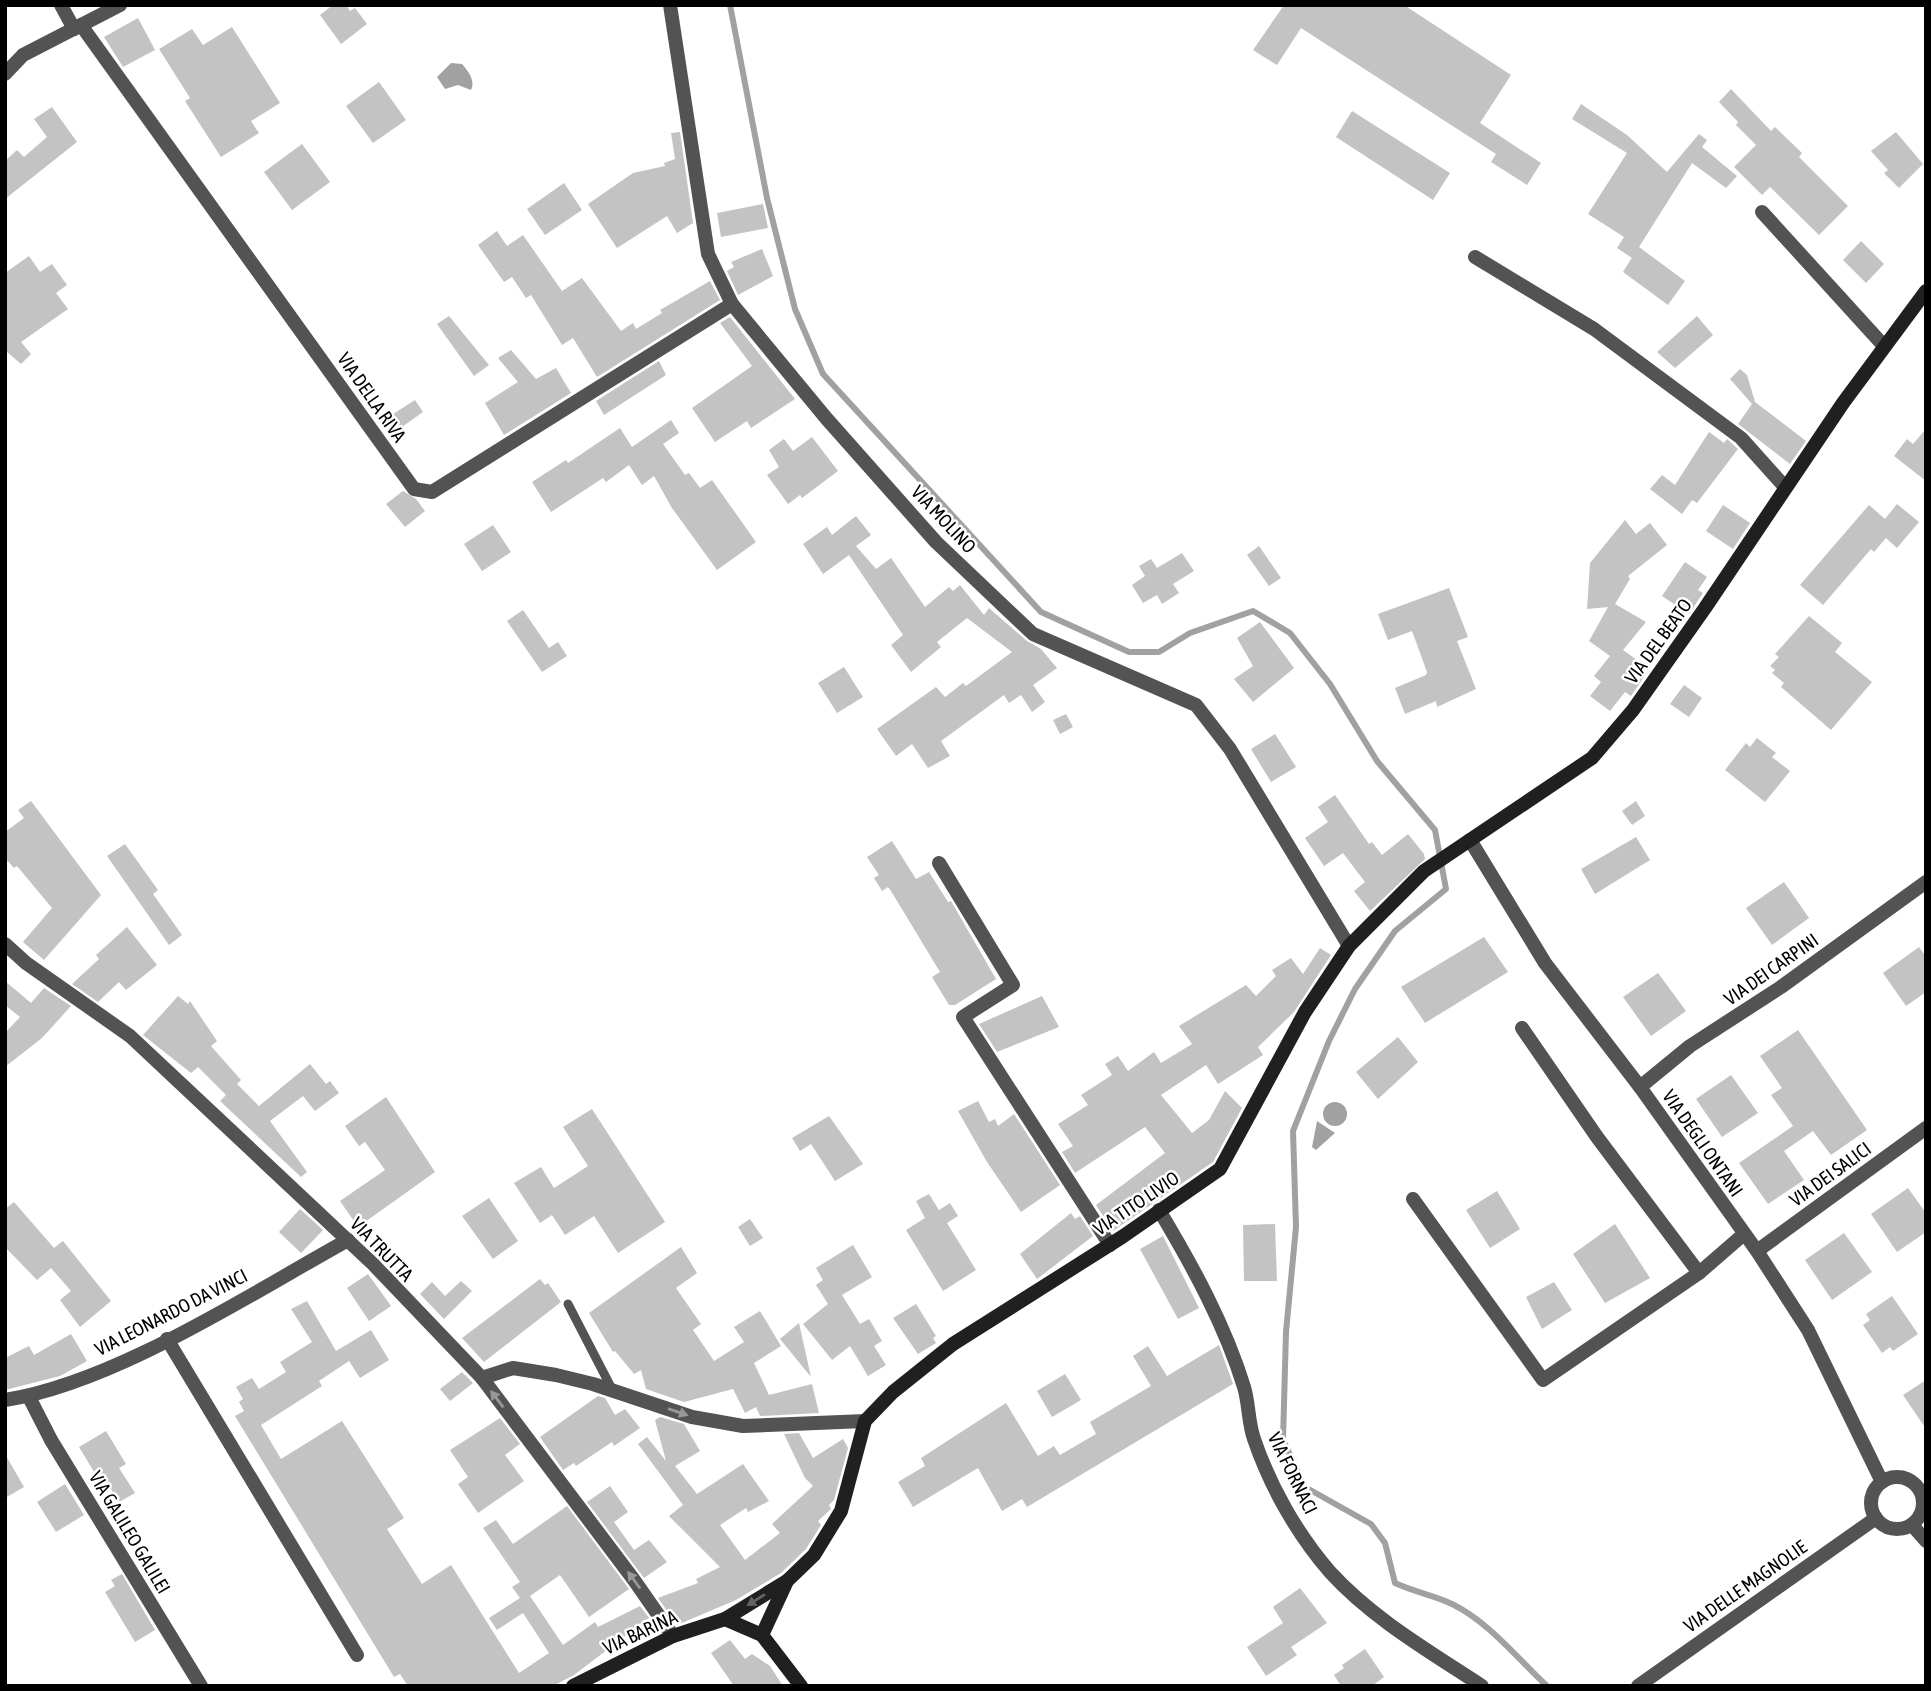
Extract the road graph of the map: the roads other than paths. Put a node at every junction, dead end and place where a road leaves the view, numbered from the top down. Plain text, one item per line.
1 (61, 5) edge
2 (120, 5) edge
3 (670, 5) edge
4 (78, 27) junction
5 (5, 74) edge
6 (1762, 212) dead end
7 (1475, 257) dead end
8 (1926, 291) edge
9 (732, 304) junction
10 (1884, 346) junction
11 (1785, 487) junction
12 (1470, 841) junction
13 (939, 863) dead end
14 (1926, 882) edge
15 (5, 944) edge
16 (1349, 946) junction
17 (1522, 1028) dead end
18 (1640, 1087) junction
19 (1926, 1128) edge
20 (1413, 1199) dead end
21 (1159, 1210) junction
22 (1744, 1234) junction
23 (348, 1240) junction
24 (1110, 1245) junction
25 (1757, 1251) junction
26 (1699, 1273) junction
27 (568, 1304) dead end
28 (167, 1339) junction
29 (482, 1378) junction
30 (613, 1391) junction
31 (29, 1396) junction
32 (5, 1400) edge
33 (865, 1421) junction
34 (1882, 1482) junction
35 (1922, 1486) edge
36 (1875, 1518) junction
37 (1912, 1525) junction
38 (1926, 1541) edge
39 (787, 1581) junction
40 (726, 1619) junction
41 (762, 1635) junction
42 (673, 1636) junction
43 (356, 1655) dead end
44 (201, 1686) edge
45 (573, 1686) edge
46 (801, 1686) edge
47 (1482, 1686) edge
48 (1637, 1686) edge

1 - 4 street, VIA DELLA RIVA
2 - 4 street
3 - 9 street, VIA MOLINO
4 - 5 street
4 - 9 street, VIA DELLA RIVA
6 - 10 street
7 - 11 street
8 - 10 street, VIA DEL BEATO
9 - 16 street, VIA MOLINO
10 - 11 street, VIA DEL BEATO
11 - 12 street, VIA DEL BEATO
12 - 16 street, VIA DEL BEATO
12 - 18 street, VIA DEGLI ONTANI
13 - 24 street
14 - 18 street, VIA DEI CARPINI
15 - 23 street, VIA TRUTTA
16 - 21 street, VIA TITO LIVIO
17 - 26 street
18 - 22 street, VIA DEGLI ONTANI
19 - 25 street, VIA DEI SALICI
20 - 26 street
21 - 24 street, VIA TITO LIVIO
21 - 47 street, VIA FORNACI
22 - 25 street, VIA DEGLI ONTANI
22 - 26 street
23 - 28 street, VIA LEONARDO DA VINCI
23 - 29 street, VIA TRUTTA
24 - 33 street, VIA TITO LIVIO
25 - 34 street, VIA DEGLI ONTANI
27 - 30 lane
28 - 31 street, VIA LEONARDO DA VINCI
28 - 43 street
29 - 30 street
42 -> 29 street, VIA TRUTTA
30 -> 33 street
31 - 32 street, VIA LEONARDO DA VINCI
31 - 44 street, VIA GALILEO GALILEI
33 - 39 street, VIA TITO LIVIO
34 - 35 street
34 - 36 street
35 - 37 street
36 - 37 street
36 - 48 street, VIA DELLE MAGNOLIE
37 - 38 street
39 -> 40 street, VIA TITO LIVIO
39 - 41 street, VIA TITO LIVIO
40 - 41 street
40 - 42 street, VIA BARINA
41 - 46 street
42 - 45 street, VIA BARINA

